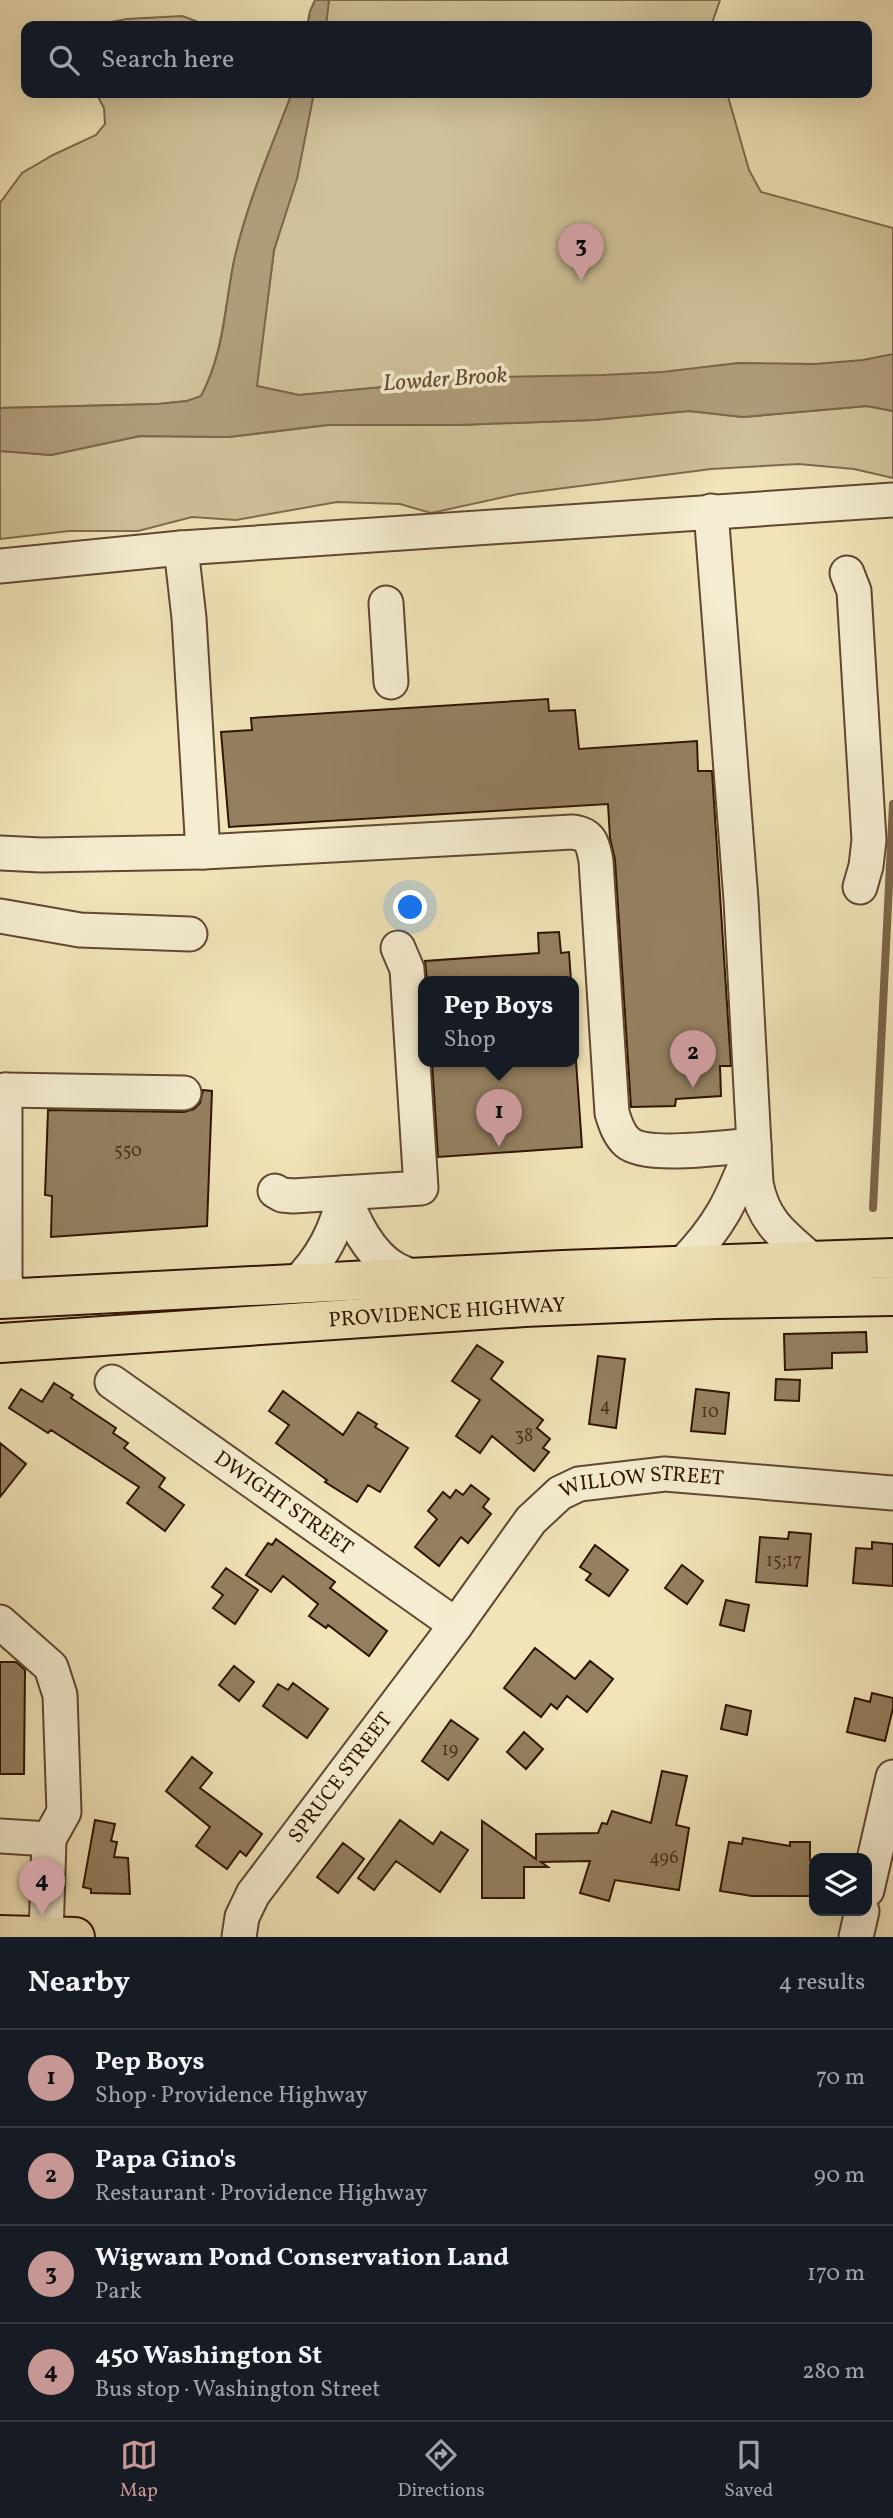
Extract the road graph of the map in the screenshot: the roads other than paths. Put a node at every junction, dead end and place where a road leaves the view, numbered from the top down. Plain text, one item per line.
1 (893, 500) edge
2 (711, 511) junction
3 (181, 548) junction
4 (0, 566) edge
5 (847, 573) dead end
6 (386, 603) dead end
7 (391, 682) dead end
8 (203, 852) junction
9 (0, 853) edge
10 (860, 887) dead end
11 (0, 916) edge
12 (190, 934) dead end
13 (398, 948) dead end
14 (2, 1093) edge
15 (184, 1093) dead end
16 (754, 1145) junction
17 (275, 1191) dead end
18 (344, 1193) junction
19 (893, 1258) edge
20 (813, 1261) junction
21 (682, 1265) junction
22 (416, 1278) junction
23 (295, 1285) junction
24 (893, 1296) edge
25 (6, 1299) edge
26 (0, 1343) edge
27 (112, 1382) dead end
28 (893, 1493) edge
29 (0, 1622) edge
30 (456, 1625) junction
31 (893, 1777) edge
32 (0, 1836) edge
33 (49, 1839) junction
34 (872, 1868) edge
35 (861, 1916) edge
36 (0, 1935) edge
37 (60, 1936) edge
38 (239, 1937) edge
39 (856, 1937) edge

1 - 2 street
2 - 3 street
2 - 16 street
3 - 4 street
3 - 8 street
5 - 10 street
6 - 7 street
8 - 9 street
8 - 16 street
11 - 12 street
13 - 18 street
14 - 15 street
14 - 25 street
16 - 20 street
16 - 21 street
17 - 18 street
18 - 22 street
18 - 23 street
19 - 20 main road, PROVIDENCE HIGHWAY
20 - 21 main road, PROVIDENCE HIGHWAY
21 - 22 main road, PROVIDENCE HIGHWAY
22 - 23 main road, PROVIDENCE HIGHWAY
23 - 25 main road, PROVIDENCE HIGHWAY
24 - 26 main road, PROVIDENCE HIGHWAY
27 - 30 street, DWIGHT STREET
28 - 30 street, WILLOW STREET
29 - 33 street
30 - 38 street, SPRUCE STREET
31 - 34 street
32 - 33 street
33 - 37 street
35 - 39 street
36 - 37 main road

